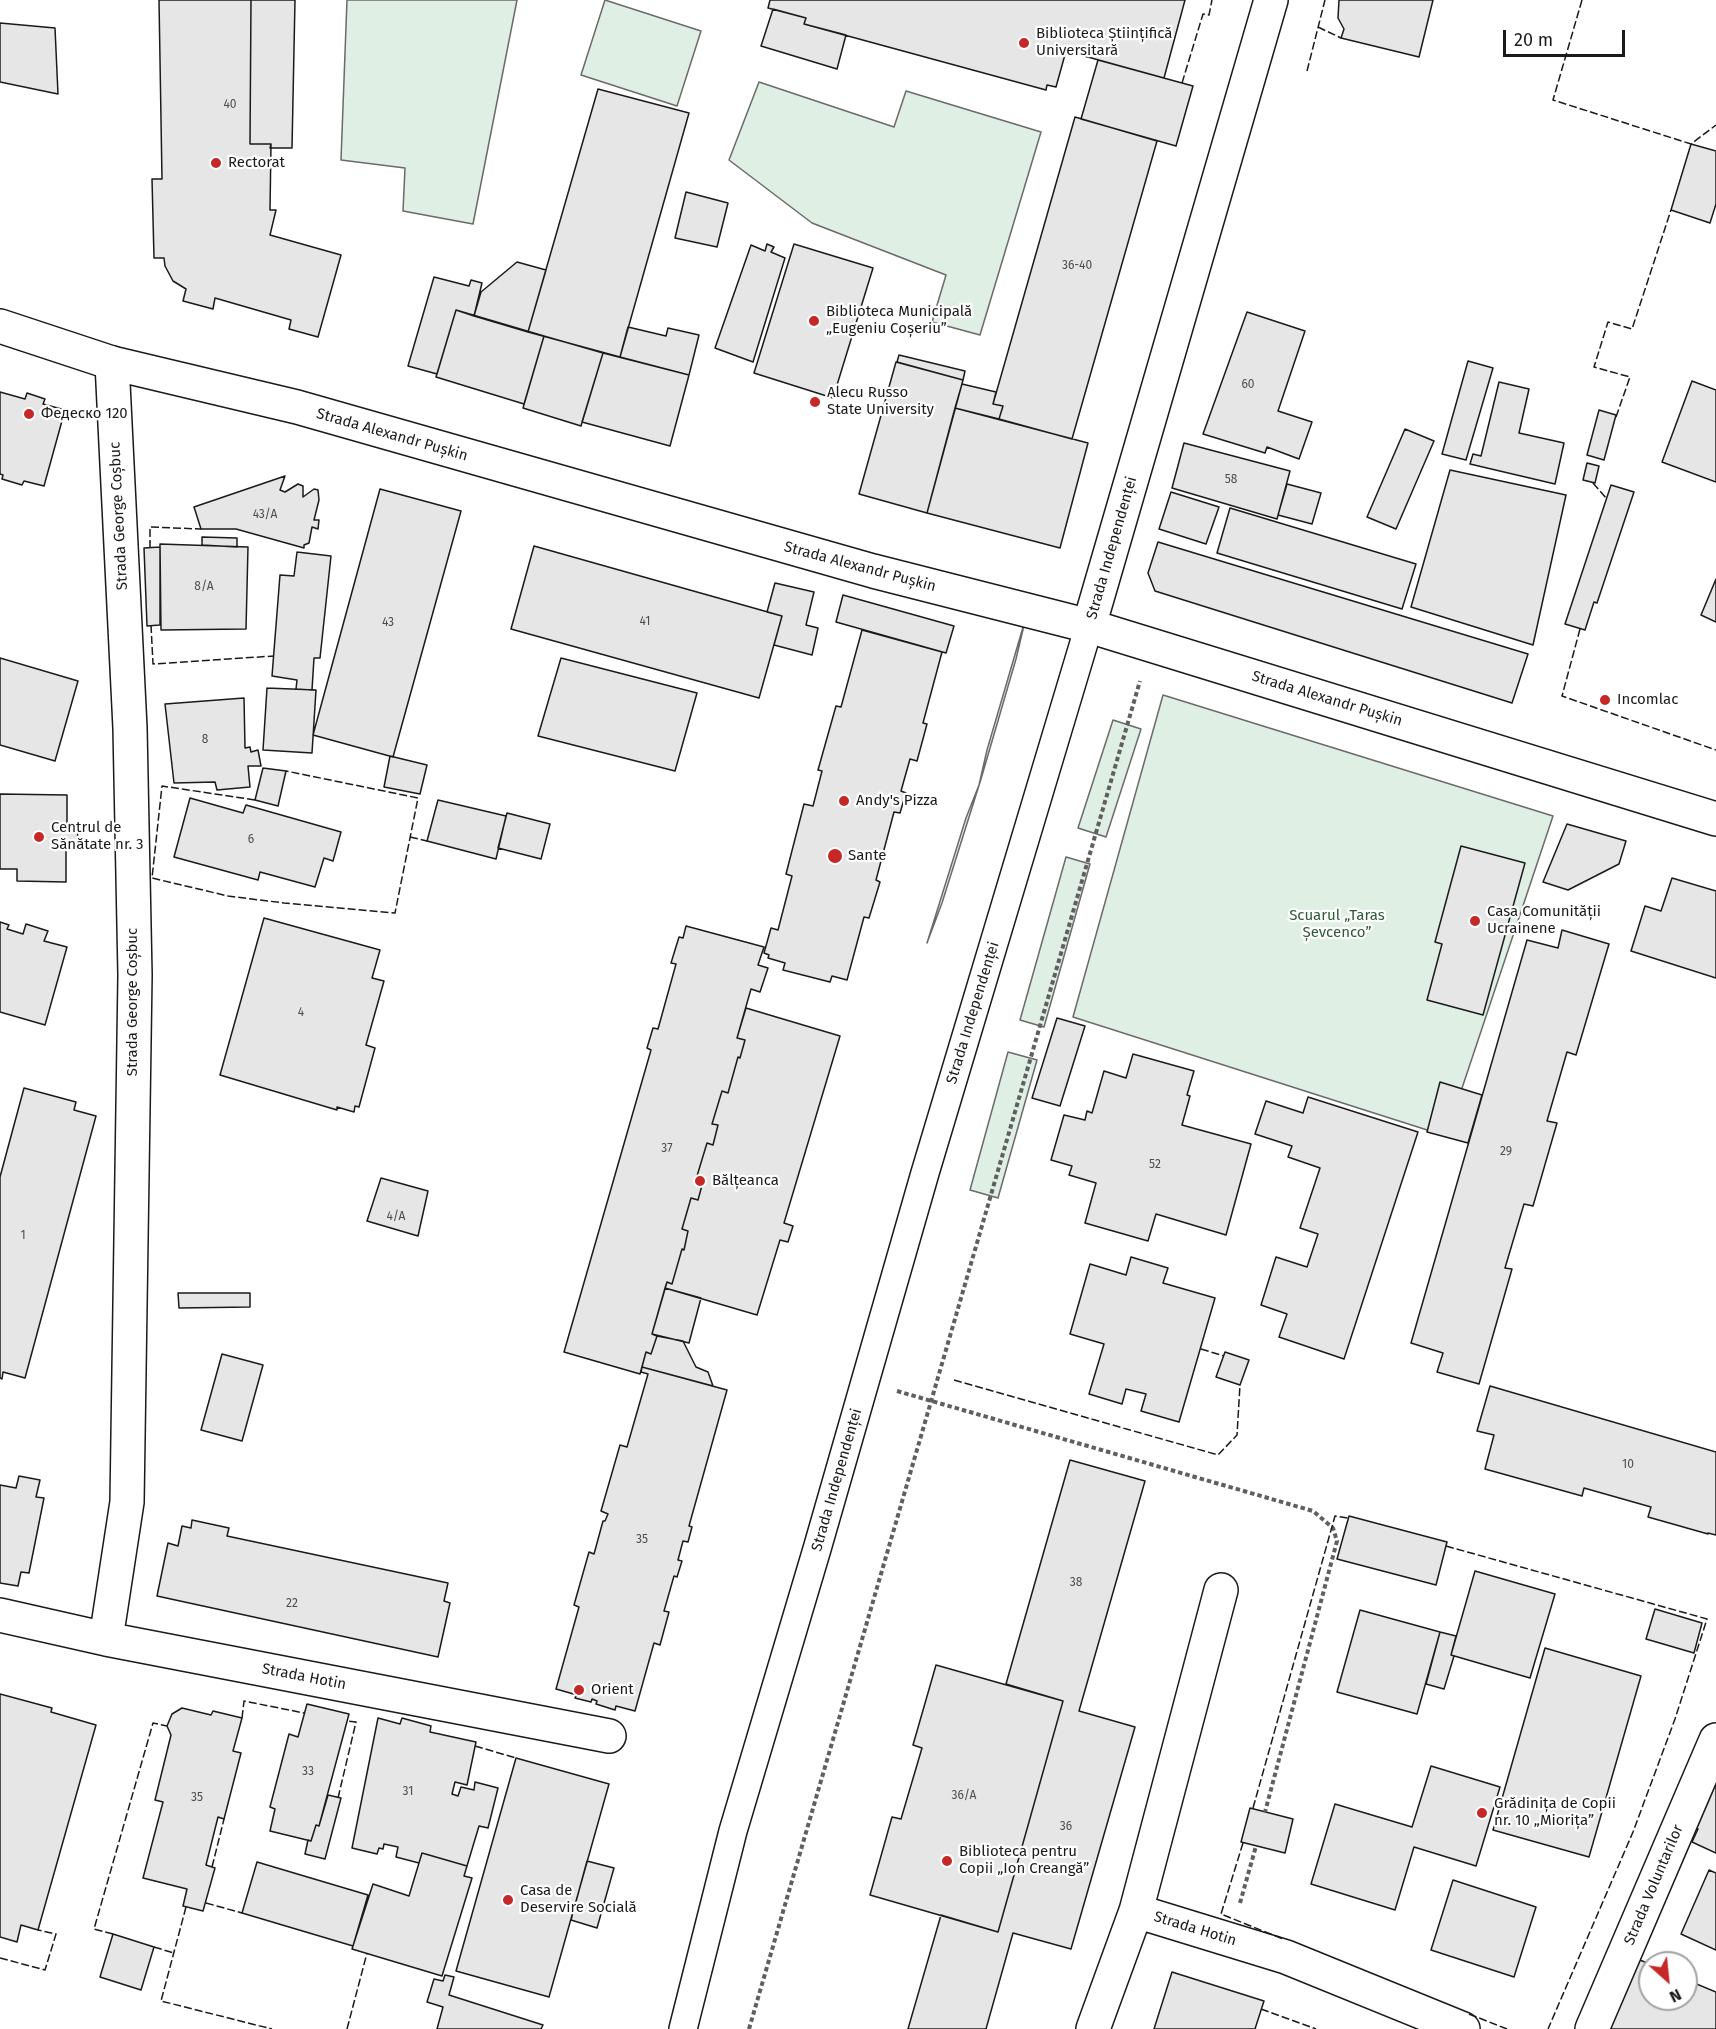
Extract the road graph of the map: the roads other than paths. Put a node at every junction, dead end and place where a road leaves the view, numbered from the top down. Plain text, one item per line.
1 (1271, 0) edge
2 (0, 326) edge
3 (112, 363) junction
4 (1089, 626) junction
5 (1716, 819) edge
6 (1221, 1590) dead end
7 (0, 1616) edge
8 (106, 1639) junction
9 (609, 1736) dead end
10 (1716, 1740) edge
11 (1136, 1911) junction
12 (683, 2029) edge
13 (1093, 2029) edge
14 (1463, 2029) edge
15 (1592, 2029) edge

1 - 4 street, Strada Independenței
2 - 3 street, Strada Alexandr Pușkin
3 - 4 street, Strada Alexandr Pușkin
3 - 8 street, Strada George Coșbuc
4 - 5 street, Strada Alexandr Pușkin
4 - 12 street, Strada Independenței
6 - 11 street, Strada Hotin
7 - 8 street, Strada Hotin
8 - 9 street, Strada Hotin
10 - 15 street, Strada Voluntarilor
11 - 13 street
11 - 14 street, Strada Hotin

